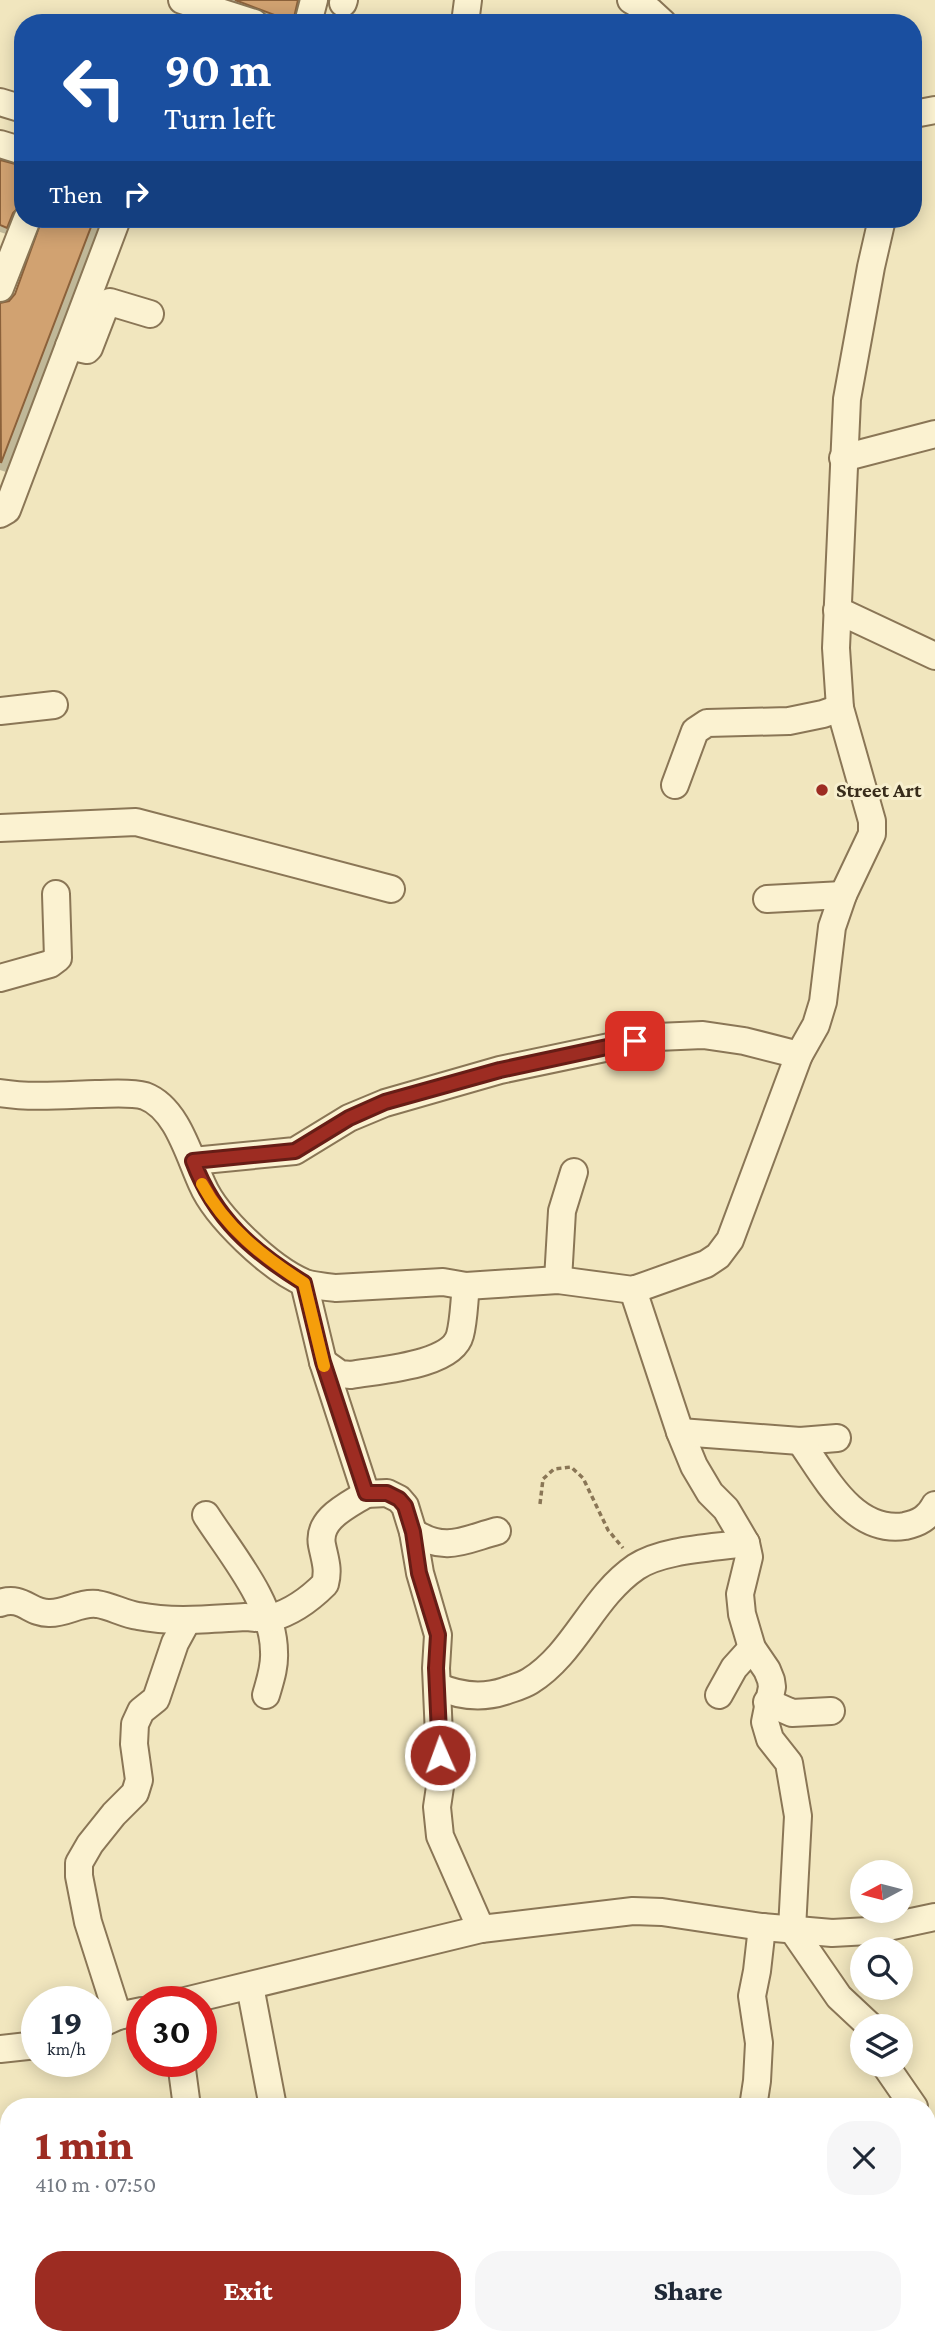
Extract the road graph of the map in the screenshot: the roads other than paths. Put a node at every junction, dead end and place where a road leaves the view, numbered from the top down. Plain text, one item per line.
1 (182, 0) edge
2 (631, 0) edge
3 (226, 14) edge
4 (653, 14) edge
5 (21, 228) edge
6 (114, 228) edge
7 (881, 228) edge
8 (7, 248) edge
9 (0, 288) edge
10 (150, 314) dead end
11 (69, 346) junction
12 (935, 434) edge
13 (843, 458) junction
14 (4, 512) edge
15 (837, 610) junction
16 (935, 656) edge
17 (54, 705) dead end
18 (840, 708) junction
19 (0, 711) edge
20 (675, 785) dead end
21 (0, 828) edge
22 (391, 889) dead end
23 (56, 894) dead end
24 (843, 895) junction
25 (767, 899) dead end
26 (0, 978) edge
27 (799, 1055) junction
28 (0, 1093) edge
29 (193, 1161) junction
30 (573, 1172) dead end
31 (558, 1280) junction
32 (304, 1283) junction
33 (466, 1286) junction
34 (633, 1290) junction
35 (323, 1362) junction
36 (680, 1432) junction
37 (838, 1438) dead end
38 (800, 1441) junction
39 (366, 1493) junction
40 (935, 1505) edge
41 (206, 1515) dead end
42 (497, 1531) dead end
43 (413, 1532) junction
44 (746, 1543) junction
45 (0, 1603) edge
46 (270, 1619) junction
47 (187, 1621) junction
48 (752, 1648) junction
49 (437, 1686) junction
50 (266, 1695) dead end
51 (719, 1695) dead end
52 (767, 1702) junction
53 (831, 1711) dead end
54 (935, 1917) edge
55 (762, 1927) junction
56 (481, 1928) junction
57 (792, 1929) junction
58 (250, 1986) junction
59 (217, 1994) edge
60 (857, 2014) edge
61 (119, 2017) edge
62 (21, 2047) edge
63 (0, 2049) edge
64 (183, 2077) edge
65 (893, 2077) edge
66 (186, 2098) edge
67 (271, 2098) edge
68 (754, 2098) edge
69 (908, 2098) edge

1 - 3 street
2 - 4 street
5 - 8 street
6 - 11 street
7 - 13 street
8 - 9 street
10 - 11 street
11 - 14 street
12 - 13 street
13 - 15 street
15 - 16 street
15 - 18 street
17 - 19 street
18 - 20 street
18 - 24 street
21 - 22 street
23 - 26 street
24 - 25 street
24 - 27 street
27 - 29 street
27 - 34 street
28 - 29 street
29 - 32 street
30 - 31 street
31 - 33 street
31 - 34 street
32 - 33 street
32 - 35 street
33 - 35 street
34 - 36 street
35 - 39 street
36 - 38 street
36 - 44 street
37 - 38 street
38 - 40 street
39 - 43 street
39 - 46 street
41 - 46 street
42 - 43 street
43 - 49 street
44 - 48 street
44 - 49 street
45 - 47 street
46 - 47 street
46 - 50 street
47 - 61 street
48 - 51 street
48 - 52 street
49 - 56 street
52 - 53 street
52 - 57 street
54 - 57 street
55 - 56 street
55 - 57 street
55 - 68 street
56 - 58 street
57 - 60 street
58 - 59 street
58 - 67 street
62 - 63 street
64 - 66 street
65 - 69 street

